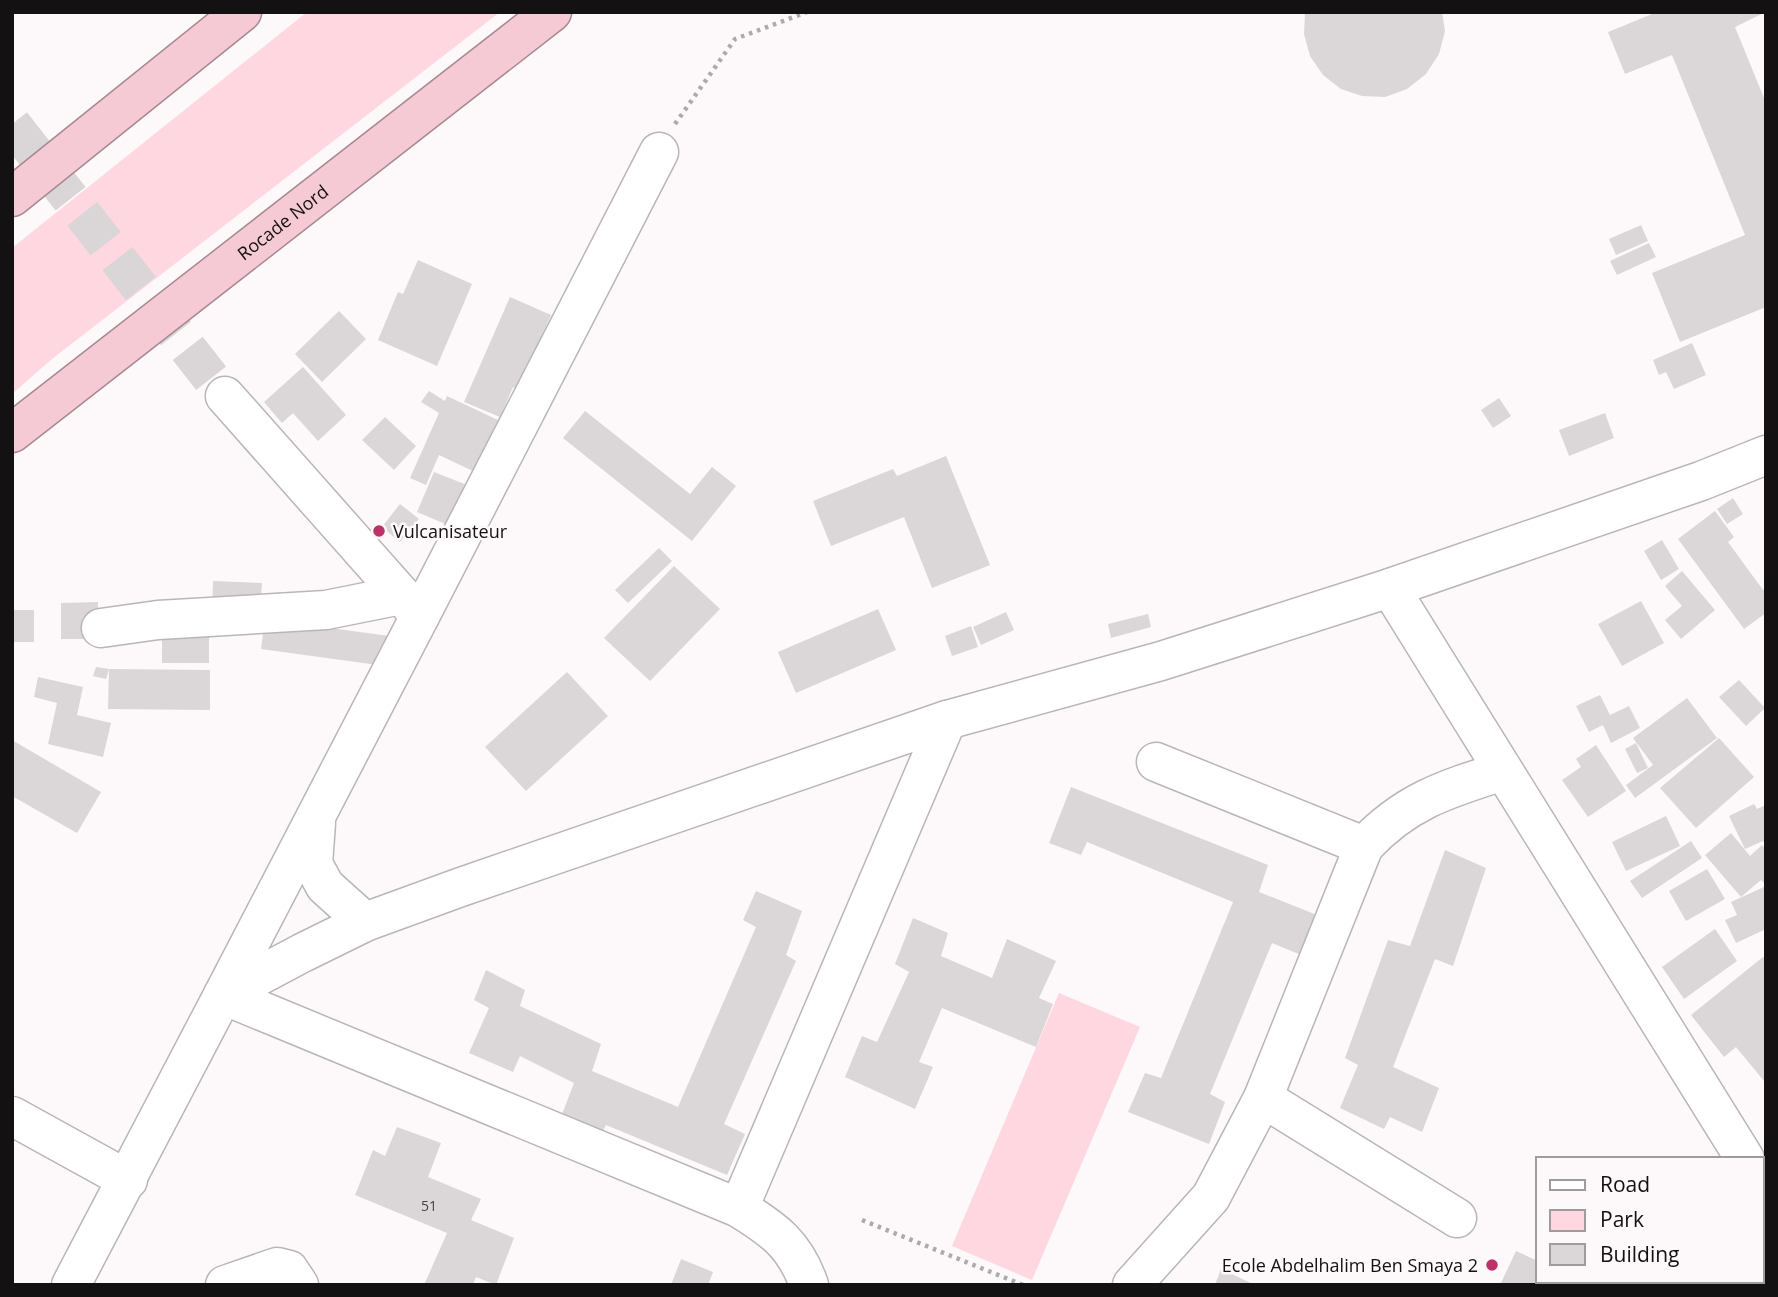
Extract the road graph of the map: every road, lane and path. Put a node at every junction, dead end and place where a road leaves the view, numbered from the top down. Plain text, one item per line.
1 (242, 12) edge
2 (552, 12) edge
3 (807, 12) edge
4 (659, 152) joint
5 (12, 197) edge
6 (225, 396) tunnel mouth
7 (12, 433) edge
8 (1766, 455) edge
9 (1390, 589) junction
10 (411, 606) junction
11 (101, 628) dead end
12 (947, 720) junction
13 (1156, 762) dead end
14 (1503, 771) junction
15 (317, 818) junction
16 (1364, 846) junction
17 (365, 922) junction
18 (223, 995) junction
19 (1263, 1098) junction
20 (12, 1116) edge
21 (1744, 1157) edge
22 (128, 1180) junction
23 (739, 1208) junction
24 (1457, 1218) dead end
25 (862, 1220) dead end
26 (71, 1285) edge
27 (225, 1285) edge
28 (299, 1285) edge
29 (809, 1285) edge
30 (1023, 1285) edge
31 (1132, 1285) edge

1 - 5 highway
2 - 7 highway, Rocade Nord
3 - 4 path
4 - 10 street
6 - 10 street
8 - 9 street
9 - 12 street
9 - 14 street
10 - 11 street
10 - 15 street
12 - 17 street
12 - 23 street
13 - 16 street
14 - 16 street
14 - 21 street
15 - 17 street
15 - 18 street
16 - 19 street
17 - 18 street
18 - 22 street
18 - 23 street
19 - 24 street
19 - 31 street
20 - 22 street
22 - 26 street
23 - 29 street
25 - 30 path
27 - 28 street

